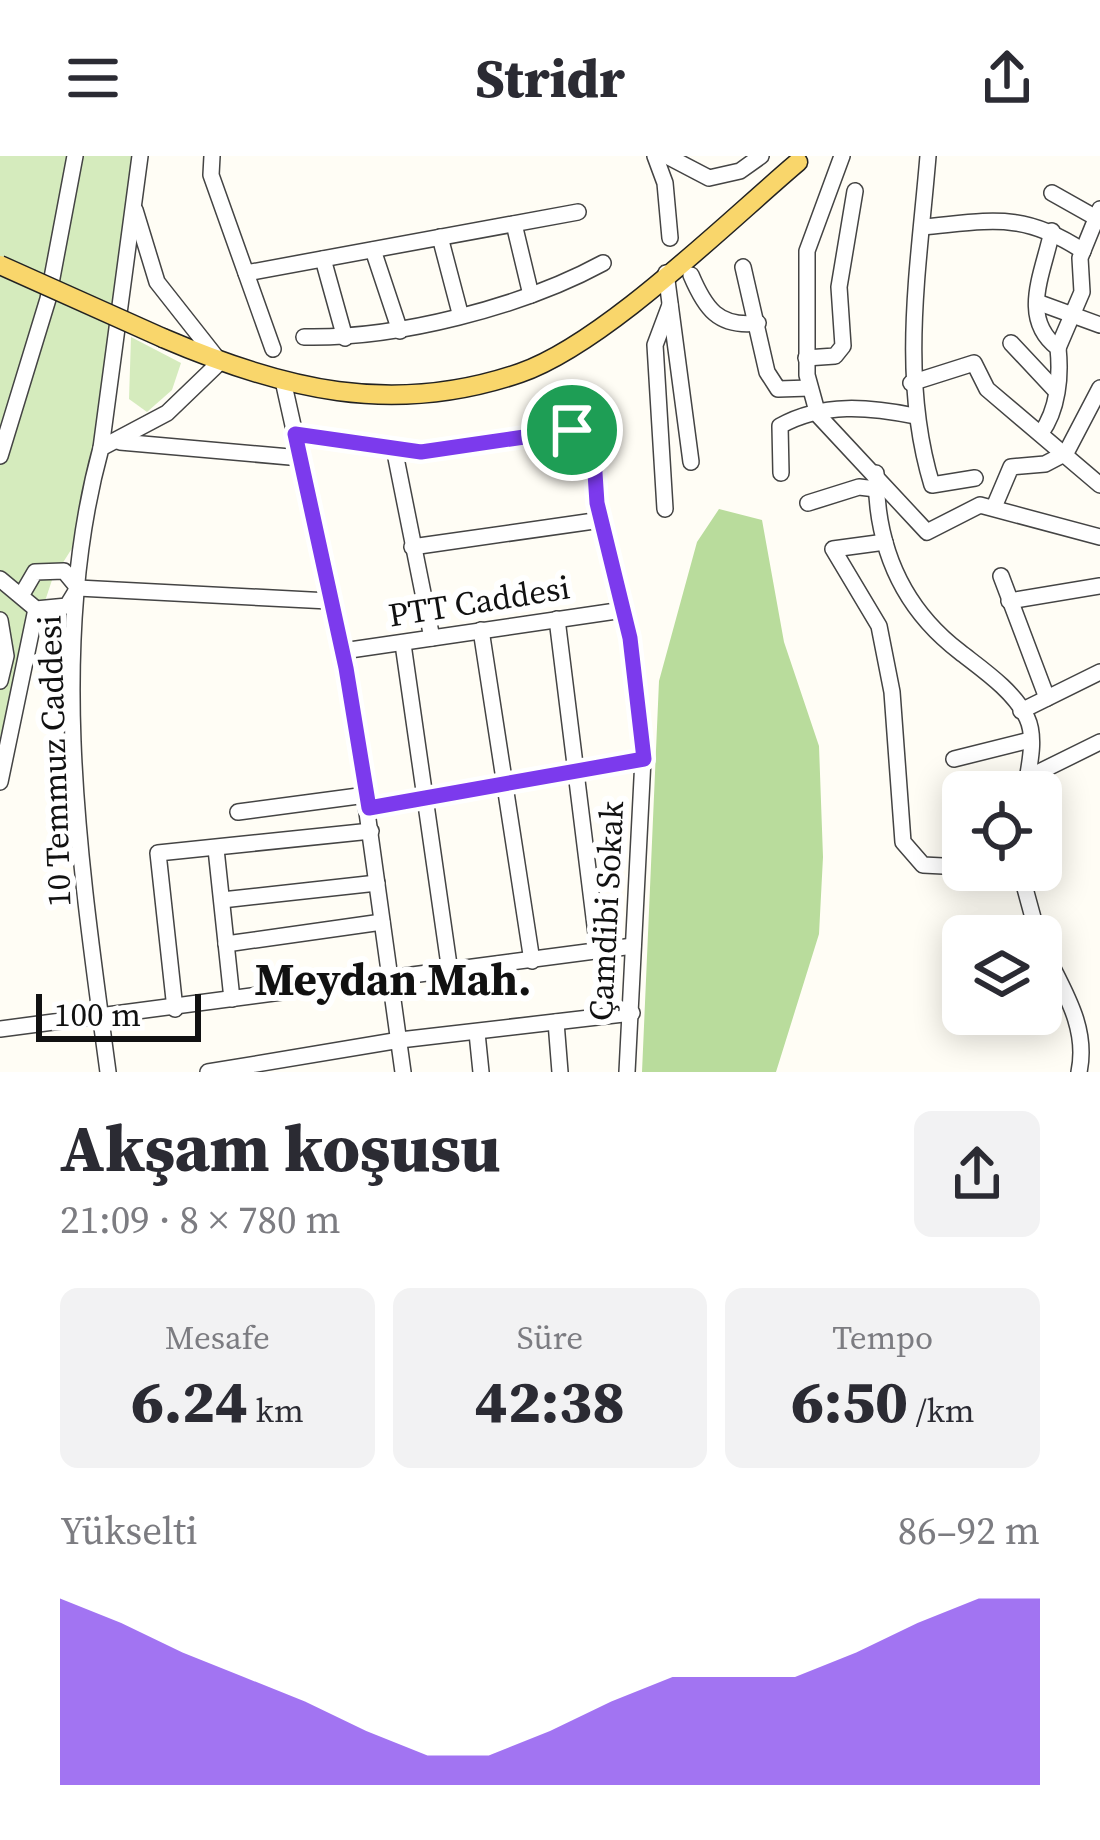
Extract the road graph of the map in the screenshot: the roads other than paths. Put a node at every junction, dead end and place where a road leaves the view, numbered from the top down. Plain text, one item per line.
1 (75, 156) edge
2 (140, 156) edge
3 (212, 156) edge
4 (655, 156) edge
5 (668, 156) edge
6 (761, 156) edge
7 (842, 156) edge
8 (928, 156) edge
9 (798, 162) dead end
10 (856, 191) dead end
11 (1052, 194) dead end
12 (135, 210) junction
13 (578, 212) dead end
14 (1099, 216) edge
15 (514, 224) junction
16 (922, 227) junction
17 (1052, 231) junction
18 (440, 237) junction
19 (670, 238) dead end
20 (373, 250) junction
21 (1083, 251) junction
22 (322, 259) junction
23 (603, 262) dead end
24 (0, 265) edge
25 (743, 267) dead end
26 (246, 273) junction
27 (666, 273) junction
28 (692, 275) dead end
29 (531, 295) junction
30 (1037, 302) junction
31 (670, 305) junction
32 (460, 313) junction
33 (1073, 315) junction
34 (758, 323) junction
35 (1100, 325) edge
36 (400, 331) junction
37 (304, 337) dead end
38 (345, 338) junction
39 (1011, 344) dead end
40 (1058, 348) junction
41 (273, 349) dead end
42 (806, 358) junction
43 (220, 362) junction
44 (910, 382) junction
45 (284, 385) junction
46 (810, 388) junction
47 (1100, 388) edge
48 (1056, 391) junction
49 (818, 415) junction
50 (915, 416) junction
51 (1041, 433) junction
52 (295, 434) junction
53 (120, 442) junction
54 (101, 448) junction
55 (394, 448) junction
56 (1066, 453) junction
57 (0, 456) edge
58 (301, 458) junction
59 (691, 462) dead end
60 (781, 473) dead end
61 (974, 478) dead end
62 (876, 481) junction
63 (1100, 485) edge
64 (808, 503) dead end
65 (994, 507) junction
66 (664, 509) dead end
67 (601, 520) junction
68 (1100, 537) edge
69 (885, 542) junction
70 (412, 547) junction
71 (1000, 576) dead end
72 (0, 579) edge
73 (1100, 586) edge
74 (78, 588) junction
75 (21, 596) junction
76 (1009, 601) junction
77 (329, 602) junction
78 (36, 609) junction
79 (623, 610) junction
80 (557, 619) junction
81 (0, 620) edge
82 (482, 630) junction
83 (432, 638) junction
84 (404, 644) junction
85 (343, 651) junction
86 (1100, 672) edge
87 (0, 680) edge
88 (1047, 698) junction
89 (1021, 711) junction
90 (1030, 740) junction
91 (1100, 742) edge
92 (954, 758) dead end
93 (644, 759) junction
94 (577, 771) junction
95 (1027, 771) edge
96 (1050, 771) edge
97 (0, 782) edge
98 (508, 786) junction
99 (429, 799) junction
100 (368, 802) junction
101 (238, 812) dead end
102 (371, 831) junction
103 (216, 849) junction
104 (942, 866) edge
105 (377, 883) junction
106 (222, 900) junction
107 (382, 922) junction
108 (226, 944) junction
109 (633, 946) junction
110 (598, 950) junction
111 (532, 961) junction
112 (450, 972) junction
113 (390, 981) junction
114 (1062, 988) edge
115 (232, 999) junction
116 (175, 1009) junction
117 (632, 1013) junction
118 (101, 1019) junction
119 (556, 1022) junction
120 (0, 1029) edge
121 (477, 1033) junction
122 (400, 1040) junction
123 (281, 1066) edge
124 (108, 1072) edge
125 (208, 1072) edge
126 (403, 1072) edge
127 (481, 1072) edge
128 (560, 1072) edge
129 (627, 1072) edge
130 (1079, 1072) edge

1 - 57 street
2 - 12 street, 10 Temmuz Caddesi
3 - 26 street
4 - 19 street
5 - 6 street
7 - 42 street
8 - 16 street
9 - 27 main road
10 - 42 street
11 - 14 street
12 - 43 street
12 - 54 street, 10 Temmuz Caddesi
13 - 15 street
14 - 21 street
15 - 18 street
15 - 29 street
16 - 17 street
16 - 44 street
17 - 21 street
17 - 30 street
18 - 20 street
18 - 32 street
20 - 22 street
20 - 36 street
21 - 33 street
22 - 26 street
22 - 38 street
23 - 29 street
24 - 43 main road, bridge
25 - 34 street
26 - 41 street
27 - 31 street
27 - 45 main road
28 - 34 street
29 - 32 street
30 - 33 street
30 - 40 street
31 - 59 street
31 - 66 street
32 - 36 street
33 - 35 street
33 - 40 street
34 - 46 street
36 - 38 street
37 - 38 street
39 - 48 street
40 - 48 street
42 - 46 street
43 - 45 main road
43 - 53 street
44 - 50 street
44 - 51 street
45 - 52 street
46 - 49 street
47 - 56 street
48 - 51 street
49 - 50 street
49 - 60 street
49 - 62 street
50 - 61 street
51 - 56 street
52 - 55 street
52 - 58 street
53 - 54 street
53 - 58 street
54 - 74 street, 10 Temmuz Caddesi
55 - 67 street, Çamdibi Sokak
55 - 70 street
56 - 63 street
56 - 65 street
58 - 77 street
62 - 64 street
62 - 65 street
62 - 69 street
65 - 68 street
67 - 70 street
67 - 79 street, Çamdibi Sokak
69 - 89 street
69 - 104 street
70 - 83 street
71 - 76 street
72 - 75 street
73 - 76 street
74 - 75 street
74 - 77 street
74 - 78 street
74 - 118 street, 10 Temmuz Caddesi
75 - 78 street
76 - 88 street
77 - 85 street
78 - 97 street
79 - 80 street, PTT Caddesi
79 - 93 street, Çamdibi Sokak
80 - 82 street, PTT Caddesi
80 - 94 street
81 - 87 street
82 - 83 street, PTT Caddesi
82 - 98 street
83 - 84 street, PTT Caddesi
84 - 85 street, PTT Caddesi
84 - 99 street
85 - 100 street
86 - 88 street
88 - 89 street
89 - 90 street
90 - 92 street
90 - 95 street
91 - 96 street
93 - 94 street
93 - 109 street, Çamdibi Sokak
94 - 98 street
94 - 110 street
98 - 99 street
98 - 111 street
99 - 100 street
99 - 112 street
100 - 101 street
100 - 102 street
102 - 103 street
102 - 105 street
103 - 106 street
103 - 116 street
105 - 106 street
105 - 107 street
106 - 108 street
107 - 108 street
107 - 113 street
108 - 115 street
109 - 110 street
109 - 117 street, Çamdibi Sokak
110 - 111 street
111 - 112 street
112 - 113 street
113 - 115 street
113 - 122 street
114 - 130 street
115 - 116 street
116 - 118 street
117 - 119 street
117 - 129 street, Çamdibi Sokak
118 - 120 street
118 - 124 street, 10 Temmuz Caddesi
119 - 121 street
119 - 128 street
121 - 122 street
121 - 127 street
122 - 123 street
122 - 126 street
123 - 125 street

